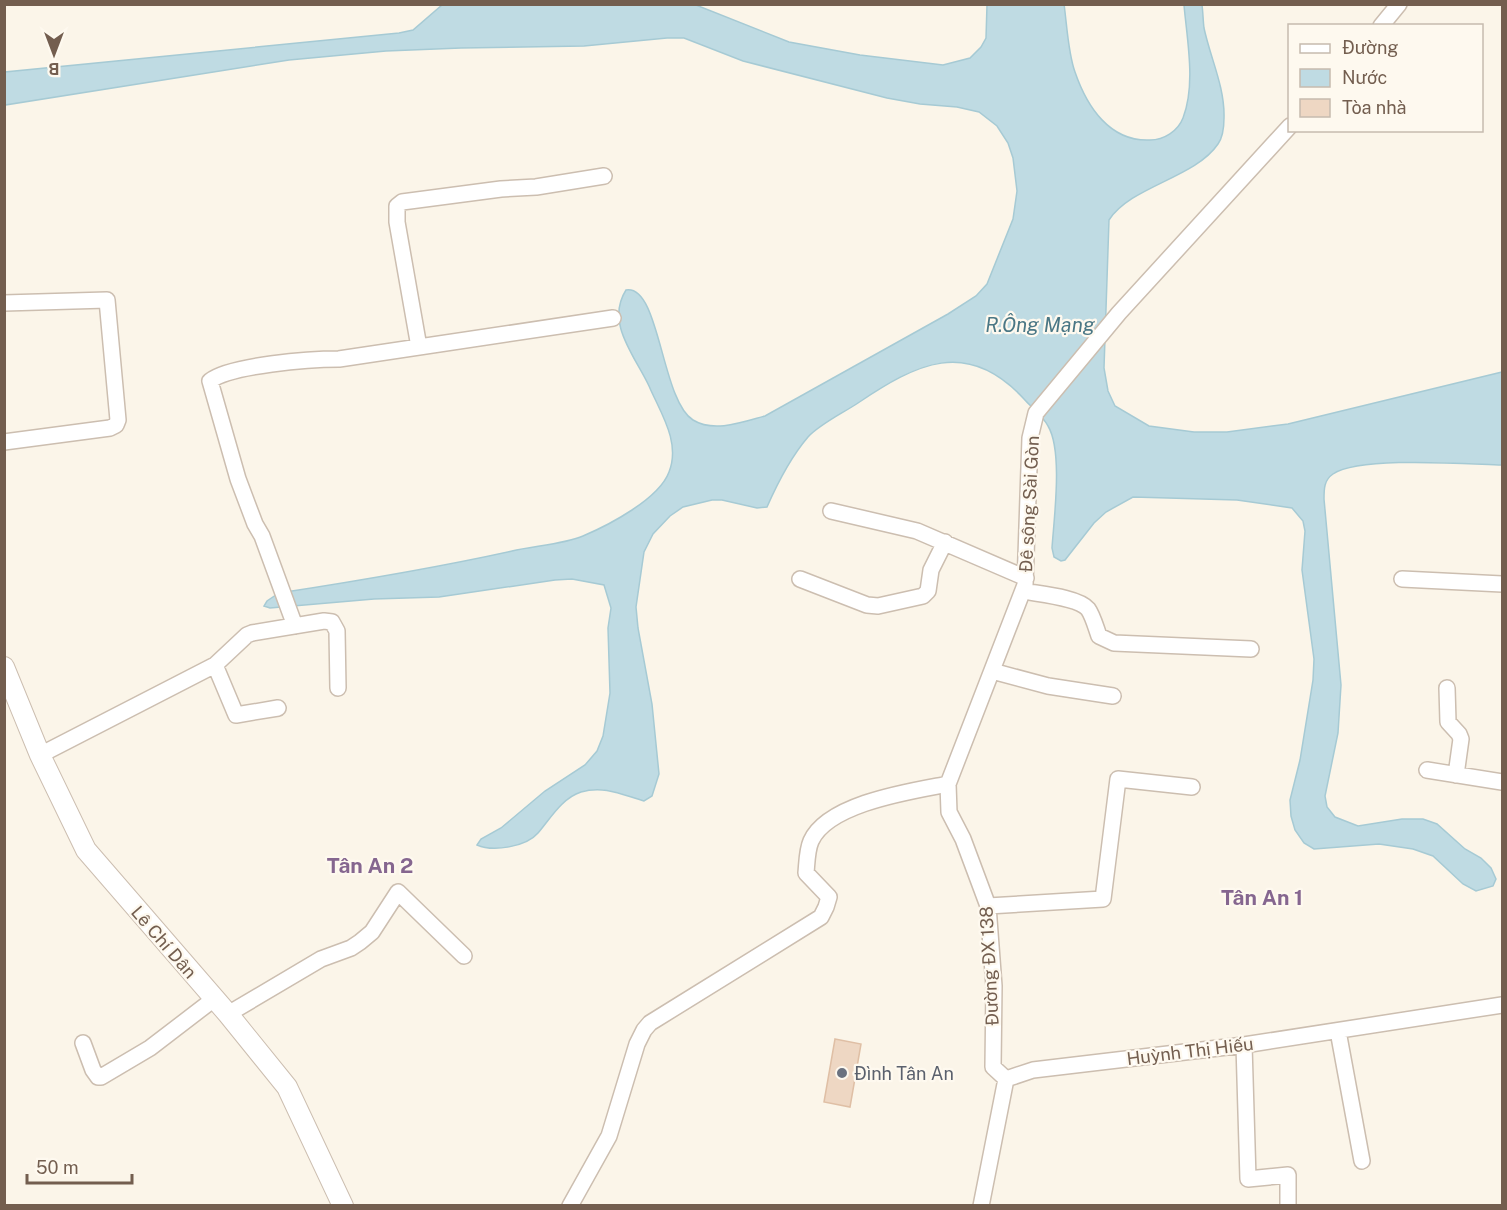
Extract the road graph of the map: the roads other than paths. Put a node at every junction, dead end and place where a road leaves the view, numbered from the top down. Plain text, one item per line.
1 (1399, 4) edge
2 (1383, 24) edge
3 (1288, 128) edge
4 (604, 176) dead end
5 (4, 303) edge
6 (613, 318) dead end
7 (419, 347) junction
8 (4, 442) edge
9 (831, 512) dead end
10 (945, 542) junction
11 (801, 579) dead end
12 (1402, 579) dead end
13 (1024, 584) junction
14 (1503, 584) edge
15 (295, 626) junction
16 (1251, 649) dead end
17 (215, 665) junction
18 (4, 667) edge
19 (992, 672) junction
20 (338, 688) dead end
21 (1447, 688) dead end
22 (1113, 696) dead end
23 (278, 708) dead end
24 (40, 755) junction
25 (1427, 770) dead end
26 (1456, 775) junction
27 (1503, 782) edge
28 (948, 784) junction
29 (1192, 787) dead end
30 (988, 906) junction
31 (464, 956) dead end
32 (214, 999) junction
33 (1503, 1005) edge
34 (228, 1014) junction
35 (1338, 1030) junction
36 (83, 1043) dead end
37 (1244, 1045) junction
38 (1006, 1079) junction
39 (1362, 1161) dead end
40 (343, 1206) edge
41 (570, 1206) edge
42 (981, 1206) edge
43 (1288, 1206) edge

1 - 2 street
3 - 13 street, Đê sông Sài Gòn
4 - 7 street
5 - 8 street
6 - 7 street
7 - 15 street
9 - 10 street
10 - 11 street
10 - 13 street
12 - 14 street
13 - 16 street
13 - 19 street, Đê sông Sài Gòn
15 - 17 street
15 - 20 street
17 - 23 street
17 - 24 street
18 - 24 street, Lê Chí Dân
19 - 22 street
19 - 28 street, Đê sông Sài Gòn
21 - 26 street
24 - 32 street, Lê Chí Dân
25 - 26 street
26 - 27 street
28 - 30 street, Đường ĐX 138
28 - 41 street
29 - 30 street
30 - 38 street, Đường ĐX 138
31 - 34 street
32 - 34 street, Lê Chí Dân
32 - 36 street
33 - 35 street, Huỳnh Thị Hiếu
34 - 40 street, Lê Chí Dân
35 - 37 street, Huỳnh Thị Hiếu
35 - 39 street
37 - 38 street, Huỳnh Thị Hiếu
37 - 43 street
38 - 42 street

